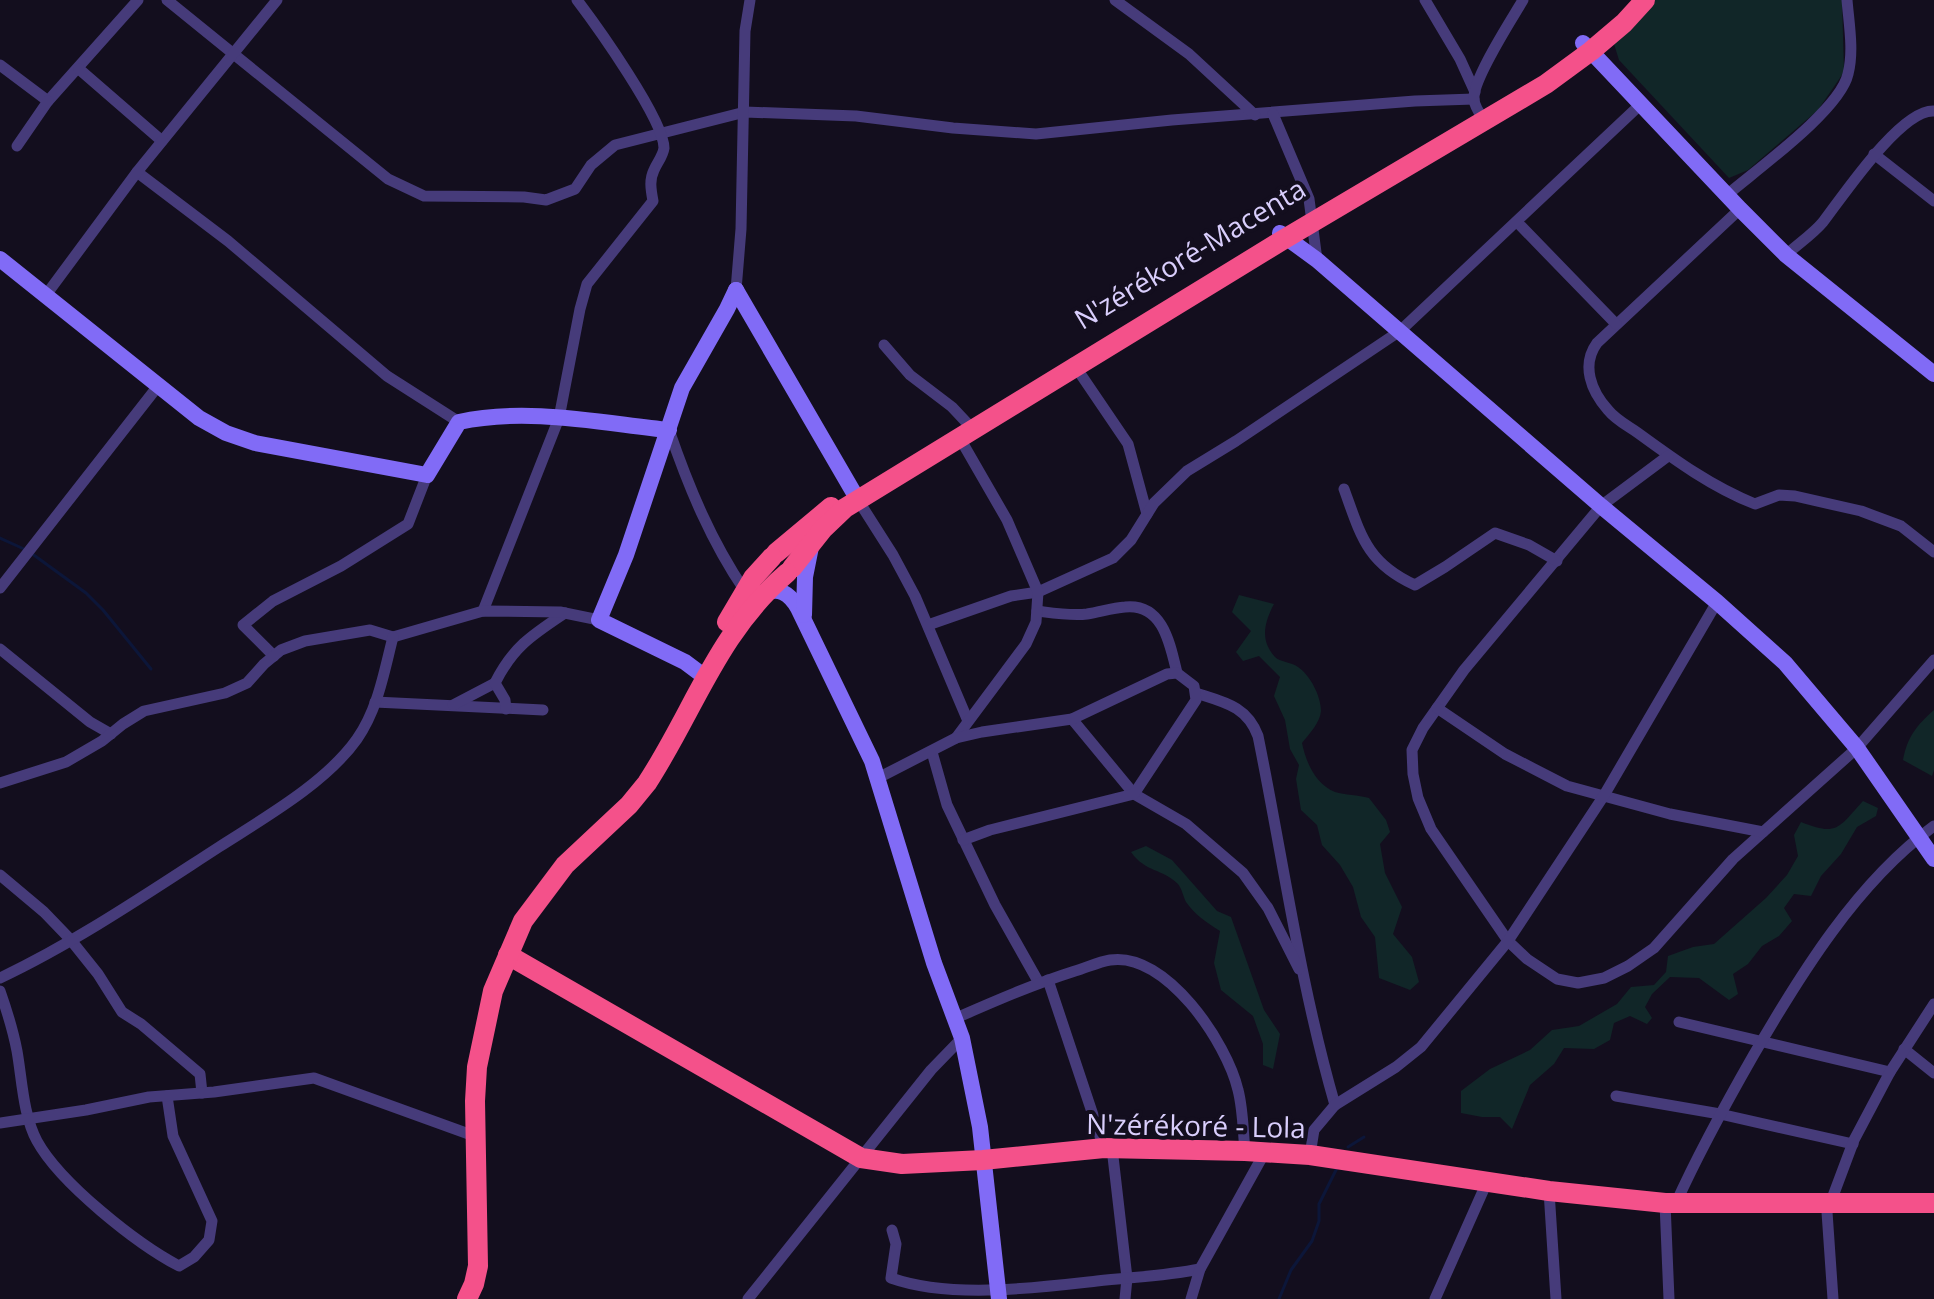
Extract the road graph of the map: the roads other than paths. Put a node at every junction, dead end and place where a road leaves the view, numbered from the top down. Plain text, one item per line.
1 (138, 0) edge
2 (167, 0) edge
3 (277, 0) edge
4 (577, 0) edge
5 (750, 0) edge
6 (1115, 0) edge
7 (1425, 0) edge
8 (1523, 0) edge
9 (1630, 0) edge
10 (1645, 0) edge
11 (1847, 0) edge
12 (1587, 47) junction
13 (233, 54) junction
14 (0, 65) edge
15 (79, 69) junction
16 (48, 101) junction
17 (1642, 103) junction
18 (1478, 107) junction
19 (1934, 111) edge
20 (745, 112) junction
21 (1273, 114) junction
22 (1255, 115) junction
23 (661, 133) junction
24 (162, 141) junction
25 (17, 146) dead end
26 (1874, 154) junction
27 (137, 172) junction
28 (1727, 195) junction
29 (1934, 201) edge
30 (1740, 209) junction
31 (1311, 218) junction
32 (1517, 222) junction
33 (1282, 235) junction
34 (1786, 255) junction
35 (0, 259) edge
36 (1317, 260) junction
37 (736, 290) junction
38 (46, 295) junction
39 (1616, 324) junction
40 (1400, 331) junction
41 (884, 345) dead end
42 (1074, 364) junction
43 (1934, 374) edge
44 (158, 386) junction
45 (559, 418) junction
46 (459, 422) junction
47 (669, 430) junction
48 (961, 431) junction
49 (1668, 456) junction
50 (427, 475) junction
51 (1344, 489) dead end
52 (855, 496) junction
53 (1601, 506) junction
54 (1147, 514) junction
55 (812, 542) junction
56 (1934, 552) edge
57 (774, 555) junction
58 (1557, 561) junction
59 (789, 571) junction
60 (0, 588) edge
61 (1038, 592) junction
62 (753, 593) junction
63 (1717, 602) junction
64 (483, 611) junction
65 (1037, 611) junction
66 (565, 613) junction
67 (599, 620) junction
68 (805, 620) junction
69 (928, 625) junction
70 (393, 637) junction
71 (0, 649) edge
72 (274, 656) junction
73 (1934, 660) edge
74 (1177, 673) junction
75 (705, 677) junction
76 (495, 683) junction
77 (1196, 693) junction
78 (375, 702) junction
79 (451, 706) junction
80 (1437, 708) junction
81 (506, 709) junction
82 (543, 710) dead end
83 (1072, 719) junction
84 (968, 721) junction
85 (111, 734) junction
86 (956, 738) junction
87 (1857, 748) junction
88 (932, 752) junction
89 (878, 778) junction
90 (0, 783) edge
91 (1134, 794) junction
92 (1603, 797) junction
93 (1934, 826) edge
94 (1763, 832) junction
95 (1919, 837) junction
96 (963, 840) junction
97 (1934, 859) edge
98 (0, 875) edge
99 (70, 939) junction
100 (1508, 941) junction
101 (508, 955) junction
102 (1301, 972) junction
103 (0, 978) edge
104 (1043, 982) junction
105 (0, 991) edge
106 (1934, 1004) edge
107 (956, 1018) junction
108 (1679, 1022) dead end
109 (962, 1038) junction
110 (1762, 1042) junction
111 (1904, 1049) junction
112 (1890, 1072) junction
113 (1934, 1073) edge
114 (202, 1093) junction
115 (167, 1096) junction
116 (1616, 1096) dead end
117 (1335, 1105) junction
118 (1720, 1114) junction
119 (30, 1118) junction
120 (0, 1123) edge
121 (477, 1137) junction
122 (1853, 1144) junction
123 (1108, 1148) junction
124 (1255, 1151) junction
125 (1310, 1155) junction
126 (861, 1158) junction
127 (983, 1160) junction
128 (1487, 1182) junction
129 (1549, 1191) junction
130 (1670, 1203) junction
131 (1831, 1203) junction
132 (1934, 1203) edge
133 (892, 1230) dead end
134 (1200, 1269) junction
135 (1127, 1278) junction
136 (998, 1295) edge
137 (467, 1299) edge
138 (748, 1299) edge
139 (1125, 1299) edge
140 (1191, 1299) edge
141 (1435, 1299) edge
142 (1556, 1299) edge
143 (1669, 1299) edge
144 (1833, 1299) edge

1 - 15 street
2 - 13 street
3 - 13 street
4 - 23 street
5 - 20 street
6 - 22 street
7 - 18 street
8 - 18 street
9 - 12 highway
10 - 12 highway
11 - 28 street
12 - 17 street
12 - 18 highway
13 - 23 street
13 - 24 street
14 - 16 street
15 - 16 street
15 - 24 street
16 - 25 street
17 - 28 street
17 - 32 street
18 - 21 street
18 - 31 highway
19 - 26 street
20 - 22 street
20 - 23 street
20 - 37 street
21 - 22 street
21 - 31 street
23 - 45 street
24 - 27 street
26 - 29 street
26 - 34 street
27 - 38 street
27 - 46 street
28 - 30 street
30 - 34 street
30 - 39 street
31 - 33 highway
31 - 36 street
32 - 39 street
32 - 40 street
33 - 36 street
33 - 42 highway
34 - 43 street
35 - 38 street
36 - 40 street
37 - 47 street
37 - 52 street
38 - 44 street
39 - 49 street
40 - 53 street
40 - 54 street
41 - 48 street
42 - 48 highway
42 - 54 street
44 - 50 street
44 - 60 street
45 - 46 street
45 - 47 street
45 - 64 street
46 - 50 street
47 - 62 street
47 - 67 street
48 - 52 highway
48 - 61 street
49 - 53 street
49 - 56 street
50 - 72 street
51 - 58 street
52 - 55 highway
52 - 57 highway
52 - 69 street
53 - 58 street
53 - 63 street
54 - 61 street
55 - 59 highway
55 - 68 street
57 - 59 highway
57 - 62 highway
58 - 80 street
59 - 62 highway
61 - 65 street
61 - 69 street
62 - 68 street
62 - 75 highway
63 - 87 street
63 - 92 street
64 - 66 street
64 - 70 street
65 - 74 street
65 - 84 street
66 - 67 street
66 - 76 street
67 - 75 street
68 - 89 street
69 - 84 street
70 - 72 street
70 - 78 street
71 - 85 street
72 - 85 street
73 - 87 street
74 - 77 street
74 - 83 street
75 - 101 highway
76 - 79 street
76 - 81 street
77 - 91 street
77 - 102 street
78 - 79 street
78 - 99 street
79 - 81 street
80 - 92 street
80 - 100 street
81 - 82 street
83 - 86 street
83 - 91 street
84 - 86 street
85 - 90 street
86 - 88 street
87 - 94 street
87 - 95 street
88 - 89 street
88 - 96 street
89 - 107 street
91 - 96 street
91 - 102 street
92 - 94 street
92 - 100 street
93 - 95 street
94 - 100 street
95 - 97 street
95 - 110 street
96 - 104 street
98 - 99 street
99 - 103 street
99 - 114 street
100 - 117 street
101 - 121 highway
101 - 126 highway, N'zérékoré - Lola
102 - 117 street
104 - 107 street
104 - 123 street
104 - 124 street
105 - 119 street
106 - 111 street
107 - 109 street
108 - 110 street
109 - 126 street
109 - 127 street
110 - 112 street
110 - 118 street
111 - 112 street
111 - 113 street
112 - 122 street
114 - 115 street
114 - 121 street
115 - 119 street
115 - 119 street
116 - 118 street
117 - 125 street
118 - 122 street
118 - 130 street
119 - 120 street
121 - 137 highway
122 - 131 street
123 - 124 highway, N'zérékoré - Lola
123 - 127 highway, N'zérékoré - Lola
123 - 135 street
124 - 125 highway, N'zérékoré - Lola
124 - 134 street
125 - 128 highway, N'zérékoré - Lola
126 - 127 highway, N'zérékoré - Lola
126 - 138 street
127 - 136 street
128 - 129 highway, N'zérékoré - Lola
128 - 141 street
129 - 130 highway, N'zérékoré - Lola
129 - 142 street
130 - 131 highway, N'zérékoré - Lola
130 - 143 street
131 - 132 highway, N'zérékoré - Lola
131 - 144 street
133 - 136 street
134 - 135 street
134 - 140 street
135 - 136 street
135 - 139 street

